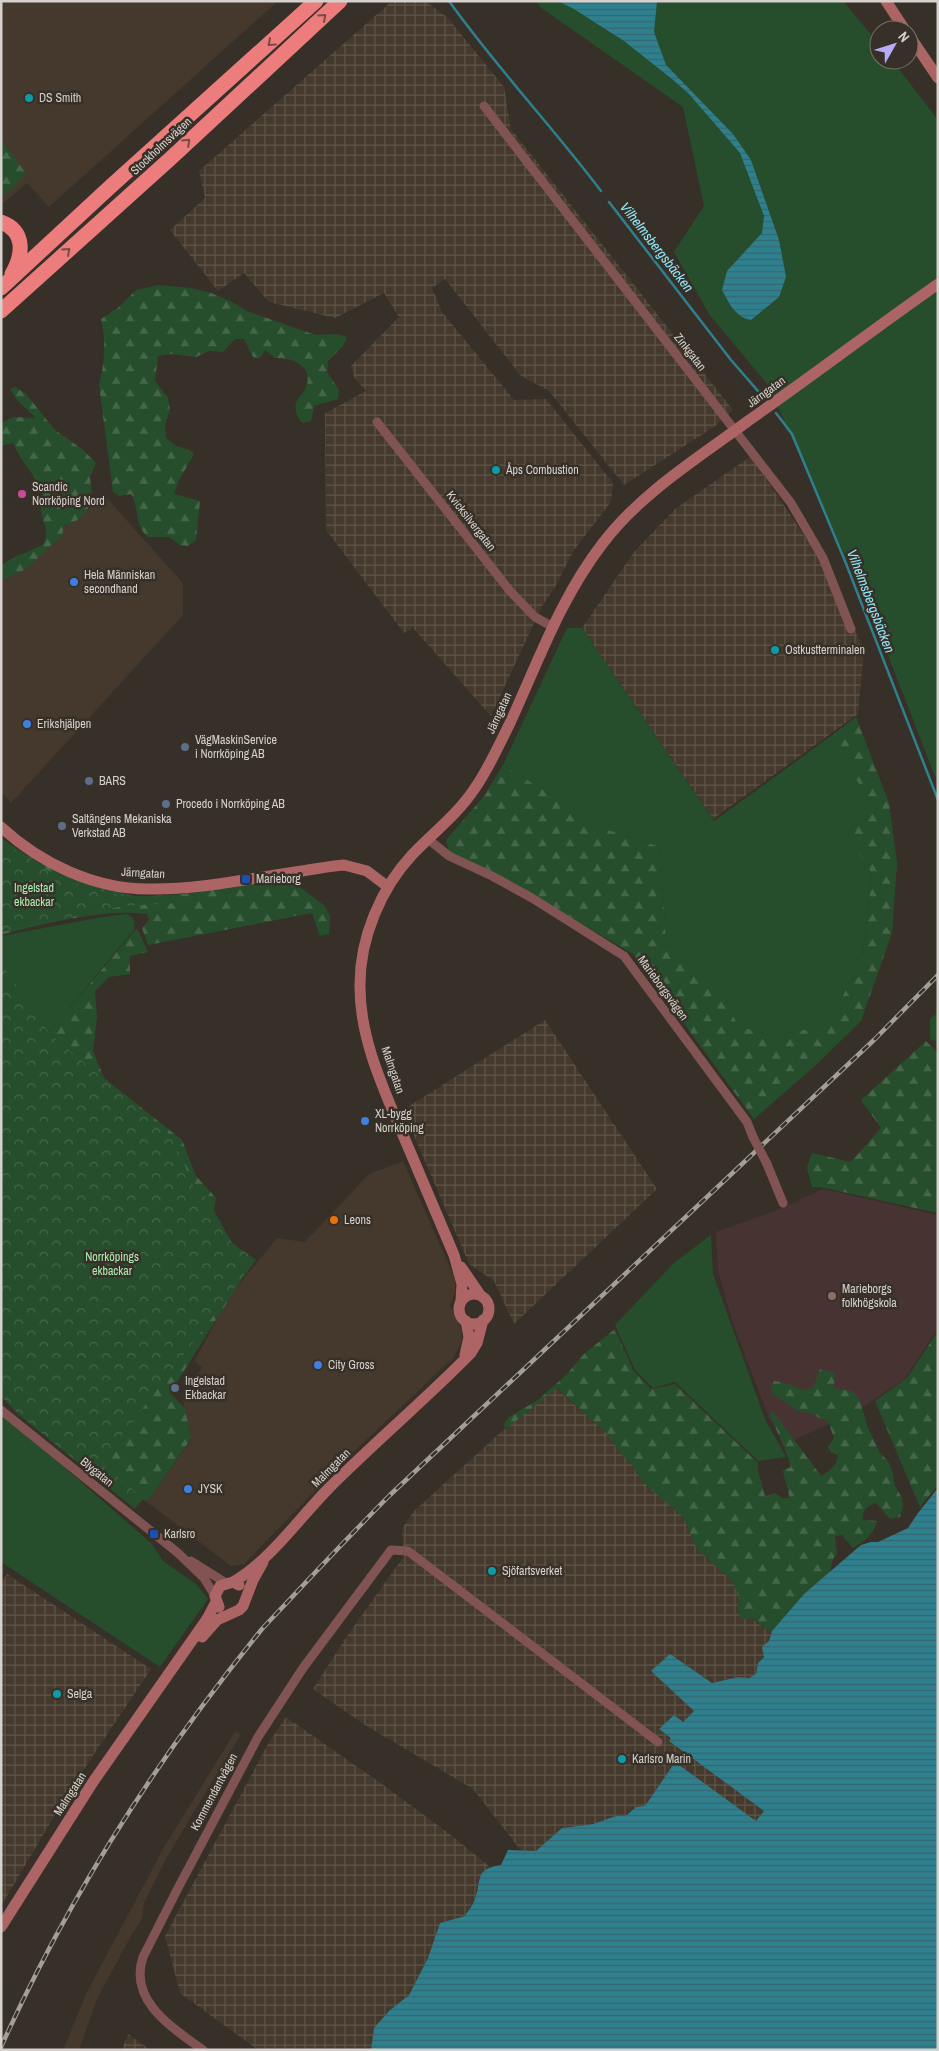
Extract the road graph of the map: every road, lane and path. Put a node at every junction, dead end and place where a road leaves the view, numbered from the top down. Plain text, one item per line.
1 (340, 1) edge
2 (886, 1) edge
3 (313, 4) edge
4 (899, 20) edge
5 (919, 50) edge
6 (938, 78) edge
7 (484, 106) dead end
8 (1, 222) edge
9 (938, 284) edge
10 (3, 286) edge
11 (1, 311) edge
12 (377, 422) dead end
13 (736, 430) junction
14 (553, 627) junction
15 (850, 629) dead end
16 (1, 827) edge
17 (428, 840) junction
18 (388, 887) junction
19 (783, 1203) dead end
20 (454, 1255) junction
21 (481, 1296) junction
22 (461, 1300) junction
23 (483, 1320) junction
24 (466, 1321) junction
25 (460, 1364) junction
26 (1, 1410) edge
27 (178, 1553) junction
28 (268, 1554) junction
29 (229, 1583) junction
30 (215, 1599) junction
31 (245, 1600) junction
32 (234, 1612) junction
33 (166, 1678) junction
34 (658, 1742) dead end
35 (3, 1920) edge
36 (204, 2050) edge

11 -> 1 highway, Stockholmsvägen
2 - 4 street
3 -> 10 highway, Stockholmsvägen
5 - 6 street
7 - 13 street, Zinkgatan
8 - 10 highway
9 - 13 street, Järngatan
12 - 14 street, Kvicksilvergatan
13 - 14 street, Järngatan
13 - 15 street, Zinkgatan
14 - 17 street, Järngatan
16 - 18 street, Järngatan
17 - 18 street, Järngatan
17 - 19 street, Marieborgsvägen, bridge
18 - 20 street, Malmgatan
20 - 21 street, Malmgatan
20 - 22 street, Malmgatan
21 - 22 street
21 - 23 street
22 - 24 street
23 - 24 street
23 - 25 street, Malmgatan
24 - 25 street, Malmgatan
25 - 28 street, Malmgatan
26 - 27 street, Blygatan
27 - 29 street, Blygatan
27 - 30 street, Blygatan
28 - 29 street, Malmgatan
28 - 31 street, Malmgatan
29 - 30 street
29 - 31 street
30 - 32 street
30 - 33 street, Malmgatan
31 - 32 street
32 - 33 street, Malmgatan
33 - 35 street, Malmgatan
34 - 36 street, Kommendantvägen

